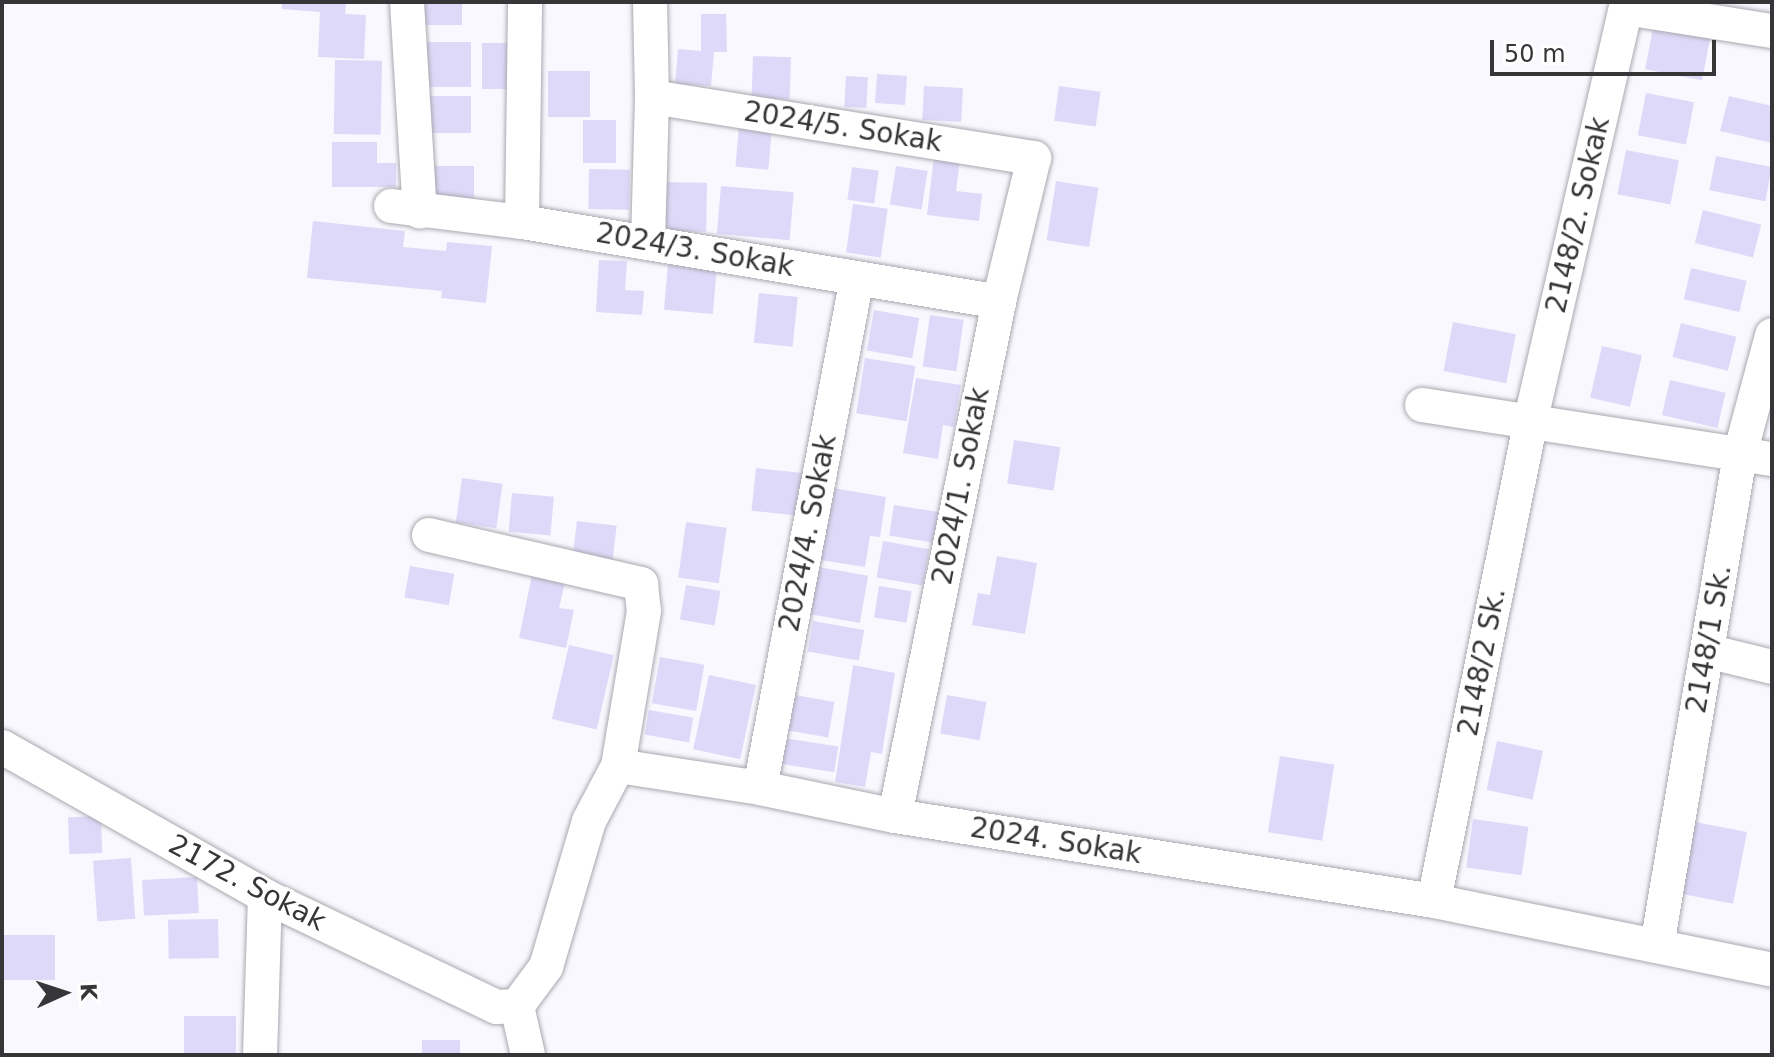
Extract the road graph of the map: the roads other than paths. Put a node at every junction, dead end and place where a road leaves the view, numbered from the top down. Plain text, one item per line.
1 (407, 2) edge
2 (525, 2) edge
3 (650, 2) edge
4 (1772, 31) edge
5 (652, 97) junction
6 (1034, 158) joint
7 (522, 222) junction
8 (648, 242) junction
9 (857, 278) junction
10 (999, 302) junction
11 (1772, 335) edge
12 (1422, 405) dead end
13 (1530, 423) junction
14 (1756, 456) edge
15 (429, 535) dead end
16 (1707, 651) junction
17 (1772, 667) edge
18 (2, 747) edge
19 (618, 766) junction
20 (760, 788) junction
21 (895, 816) junction
22 (265, 896) junction
23 (1434, 901) junction
24 (1657, 946) junction
25 (1772, 970) edge
26 (507, 1007) junction
27 (260, 1055) edge
28 (528, 1055) edge

1 - 7 street, 2024/3. Sokak
2 - 7 street
3 - 5 street
4 - 13 street, 2148/2. Sokak
5 - 6 street, 2024/5. Sokak
5 - 8 street
6 - 10 street, 2024/1. Sokak
7 - 8 street, 2024/3. Sokak
8 - 9 street, 2024/3. Sokak
9 - 10 street, 2024/3. Sokak
9 - 20 street, 2024/4. Sokak
10 - 21 street, 2024/1. Sokak
11 - 14 street, 2148/1 Sk.
12 - 13 street
13 - 14 street
13 - 23 street, 2148/2 Sk.
14 - 16 street, 2148/1 Sk.
15 - 19 street
16 - 17 street
16 - 24 street, 2148/1 Sk.
18 - 22 street, 2172. Sokak
19 - 20 street, 2024. Sokak
19 - 26 street
20 - 21 street, 2024. Sokak
21 - 23 street, 2024. Sokak
22 - 26 street, 2172. Sokak
22 - 27 street
23 - 24 street, 2024. Sokak
24 - 25 street, 2024. Sokak
26 - 28 street

